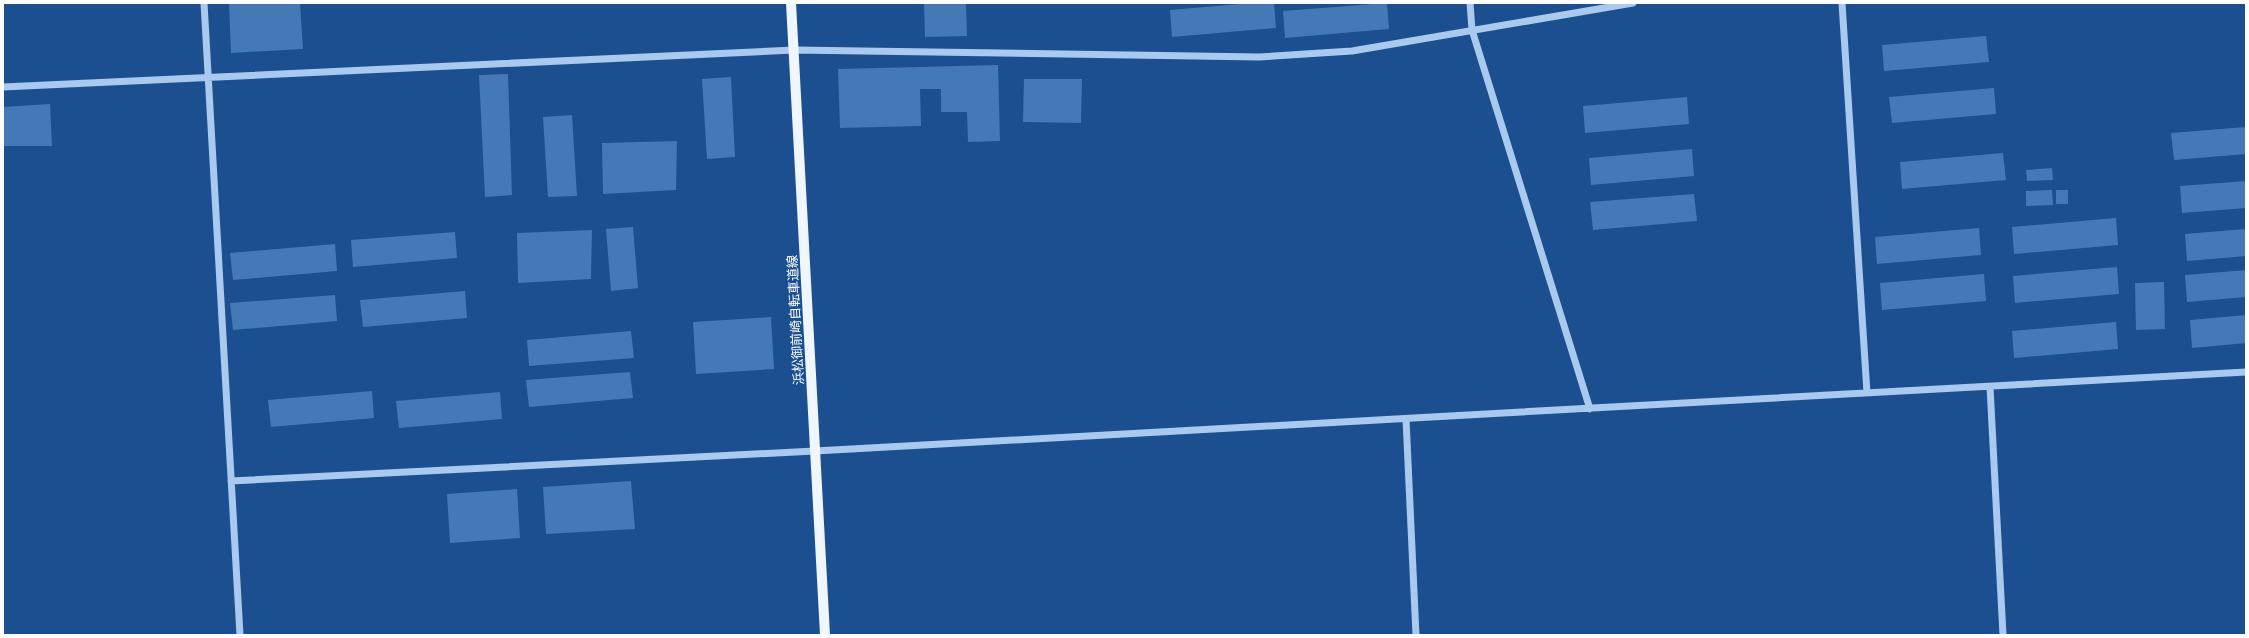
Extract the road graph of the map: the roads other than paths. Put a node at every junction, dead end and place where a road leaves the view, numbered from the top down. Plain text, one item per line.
1 (204, 3) edge
2 (791, 3) edge
3 (1470, 3) edge
4 (1633, 3) edge
5 (1842, 3) edge
6 (1472, 30) junction
7 (794, 50) junction
8 (207, 78) junction
9 (3, 88) edge
10 (2246, 372) edge
11 (1990, 387) junction
12 (1867, 393) junction
13 (1590, 409) junction
14 (1406, 419) junction
15 (815, 451) junction
16 (231, 481) junction
17 (240, 635) edge
18 (825, 635) edge
19 (1416, 635) edge
20 (2004, 635) edge

1 - 8 street
2 - 7 main road, 浜松御前崎自転車道線
3 - 6 street
4 - 6 street
5 - 12 street
6 - 7 street
6 - 13 street
7 - 8 street
7 - 15 main road, 浜松御前崎自転車道線
8 - 9 street
8 - 16 street
10 - 11 street
11 - 12 street
11 - 20 street
12 - 13 street
13 - 14 street
14 - 15 street
14 - 19 street
15 - 16 street
15 - 18 main road, 浜松御前崎自転車道線
16 - 17 street

